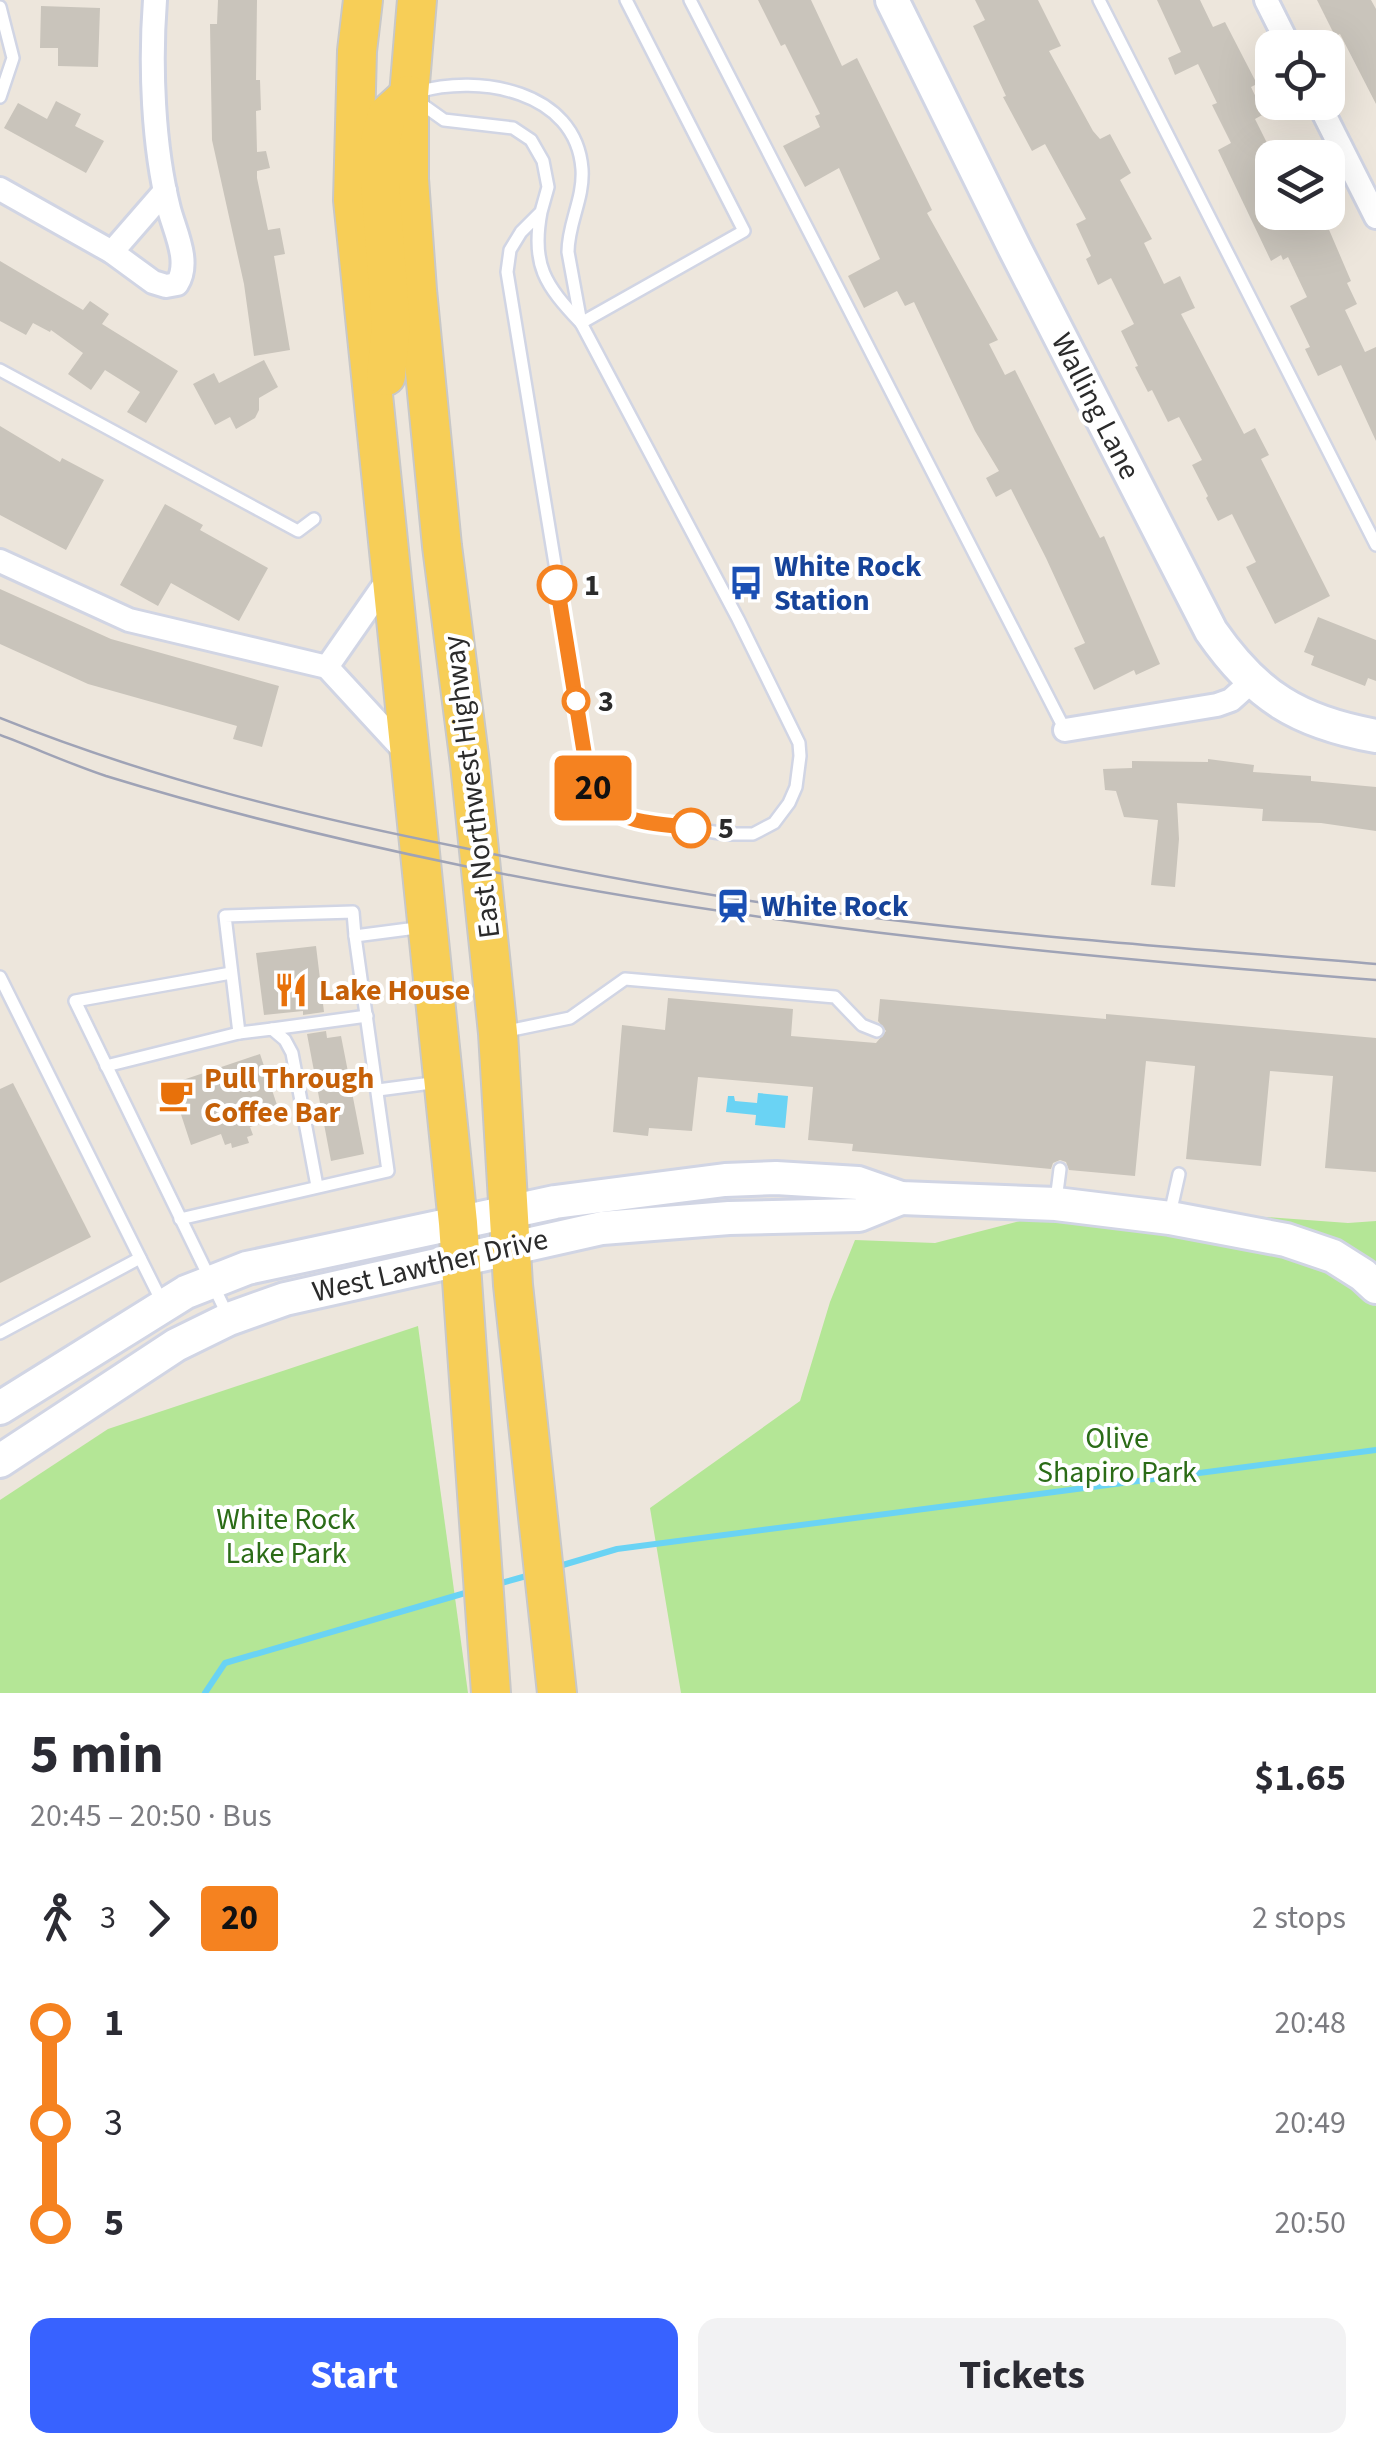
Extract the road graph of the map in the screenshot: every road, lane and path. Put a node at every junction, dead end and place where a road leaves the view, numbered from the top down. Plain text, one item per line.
1 (156, 0) edge
2 (363, 0) edge
3 (385, 0) edge
4 (417, 0) edge
5 (626, 0) edge
6 (690, 0) edge
7 (892, 0) edge
8 (1099, 0) edge
9 (1266, 0) edge
10 (0, 7) edge
11 (1281, 30) edge
12 (409, 95) junction
13 (0, 97) edge
14 (1327, 120) edge
15 (0, 189) edge
16 (164, 191) junction
17 (542, 212) junction
18 (1376, 217) edge
19 (112, 252) junction
20 (581, 323) junction
21 (0, 370) edge
22 (378, 444) junction
23 (314, 519) dead end
24 (1376, 545) edge
25 (0, 561) edge
26 (392, 574) junction
27 (327, 667) junction
28 (1251, 682) junction
29 (1065, 730) joint
30 (1376, 736) edge
31 (411, 758) junction
32 (428, 927) junction
33 (356, 936) junction
34 (231, 973) junction
35 (0, 977) edge
36 (367, 1016) junction
37 (272, 1029) junction
38 (877, 1032) dead end
39 (239, 1033) junction
40 (498, 1033) junction
41 (106, 1066) junction
42 (443, 1081) junction
43 (378, 1090) junction
44 (1060, 1170) dead end
45 (1178, 1174) dead end
46 (776, 1178) junction
47 (317, 1186) junction
48 (901, 1198) junction
49 (1056, 1204) junction
50 (776, 1216) junction
51 (1170, 1218) junction
52 (180, 1220) junction
53 (458, 1223) junction
54 (511, 1230) junction
55 (140, 1258) junction
56 (461, 1261) junction
57 (210, 1280) junction
58 (1376, 1288) edge
59 (163, 1305) junction
60 (229, 1319) junction
61 (0, 1333) edge
62 (0, 1408) edge
63 (0, 1460) edge
64 (491, 1693) edge
65 (557, 1693) edge

1 - 16 street
2 - 22 main road, East Northwest Highway
3 - 12 main road
4 - 12 main road, East Northwest Highway
5 - 20 lane
6 - 29 lane
7 - 28 street, Walling Lane
8 - 24 lane
9 - 11 street
10 - 13 lane
12 - 17 lane
12 - 20 lane
12 - 22 main road
12 - 40 main road, East Northwest Highway
14 - 18 street
15 - 19 street
16 - 19 street
16 - 19 street
17 - 20 lane
17 - 20 lane
21 - 23 lane
22 - 26 main road, East Northwest Highway
25 - 27 street
26 - 27 street
26 - 31 main road, East Northwest Highway
27 - 31 street
28 - 29 street
28 - 30 street, Walling Lane
31 - 32 main road, East Northwest Highway
32 - 33 lane
32 - 42 main road, East Northwest Highway
33 - 34 lane
33 - 36 lane
34 - 39 lane
34 - 41 lane
35 - 55 lane
36 - 37 lane
36 - 43 lane
37 - 39 lane
37 - 47 lane
38 - 40 lane
39 - 41 lane
40 - 54 main road, East Northwest Highway
41 - 52 lane
42 - 43 lane
42 - 53 main road, East Northwest Highway
43 - 47 lane
44 - 49 lane
45 - 51 lane
46 - 48 street, West Lawther Drive
46 - 50 street
46 - 54 street, West Lawther Drive
47 - 52 lane
48 - 49 street, West Lawther Drive
48 - 50 street, West Lawther Drive
49 - 51 street, West Lawther Drive
50 - 54 street, West Lawther Drive
51 - 58 street, West Lawther Drive
52 - 57 lane
53 - 54 street, West Lawther Drive
53 - 56 main road, East Northwest Highway
53 - 57 street, West Lawther Drive
54 - 56 street, West Lawther Drive
54 - 65 main road, East Northwest Highway
55 - 59 lane
55 - 61 lane
56 - 60 street, West Lawther Drive
56 - 64 main road, East Northwest Highway
57 - 59 street, West Lawther Drive
57 - 60 lane
59 - 62 street, West Lawther Drive
60 - 63 street, West Lawther Drive

